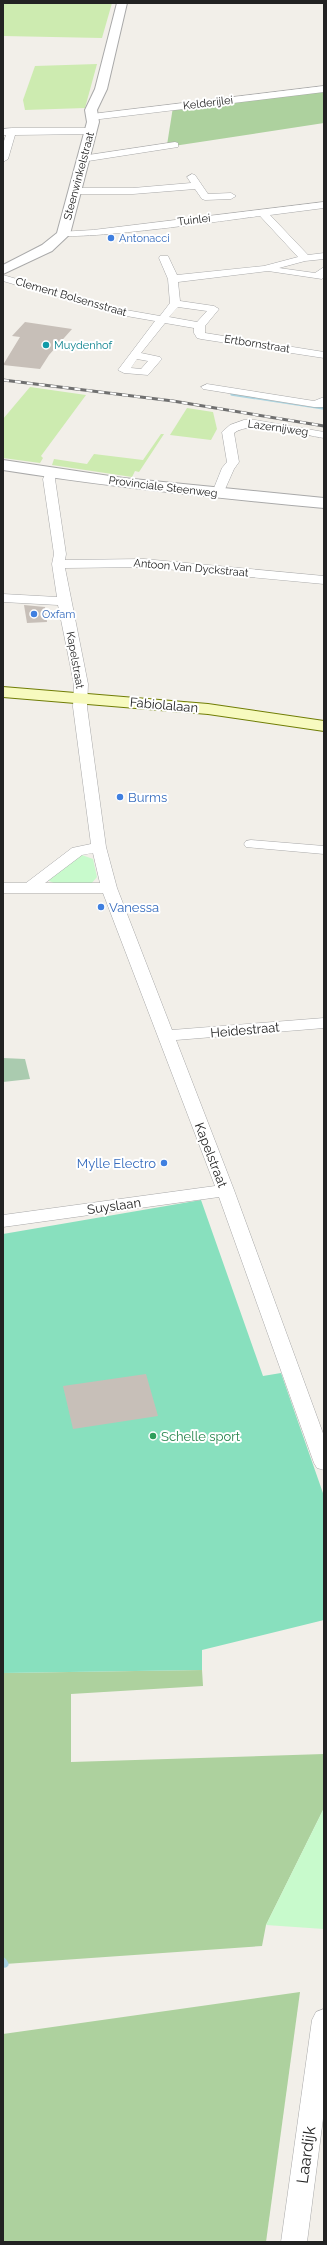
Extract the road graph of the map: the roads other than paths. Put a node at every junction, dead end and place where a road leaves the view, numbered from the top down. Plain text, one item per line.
1 (122, 3) edge
2 (324, 89) edge
3 (92, 117) junction
4 (91, 131) junction
5 (7, 132) edge
6 (175, 145) dead end
7 (3, 159) edge
8 (82, 159) junction
9 (74, 191) junction
10 (230, 196) dead end
11 (324, 204) edge
12 (262, 212) junction
13 (63, 234) junction
14 (324, 256) edge
15 (164, 258) dead end
16 (305, 258) junction
17 (264, 269) junction
18 (3, 270) edge
19 (324, 270) edge
20 (3, 278) edge
21 (173, 279) junction
22 (175, 303) junction
23 (162, 320) junction
24 (200, 326) junction
25 (134, 355) dead end
26 (324, 355) edge
27 (207, 388) dead end
28 (322, 402) edge
29 (324, 435) edge
30 (3, 465) edge
31 (52, 473) junction
32 (218, 493) junction
33 (324, 503) edge
34 (58, 564) junction
35 (324, 580) edge
36 (3, 598) edge
37 (64, 601) junction
38 (3, 678) edge
39 (81, 691) junction
40 (3, 692) edge
41 (324, 711) edge
42 (324, 726) edge
43 (251, 844) dead end
44 (99, 847) junction
45 (324, 850) edge
46 (3, 888) edge
47 (30, 888) junction
48 (109, 888) junction
49 (324, 1023) edge
50 (166, 1036) junction
51 (224, 1190) junction
52 (3, 1222) edge
53 (324, 1463) edge
54 (324, 2020) edge
55 (294, 2242) edge

1 - 3 street, Steenwinkelstraat
2 - 3 street, Kelderijlei
3 - 4 street, Steenwinkelstraat
4 - 5 street
4 - 8 street, Steenwinkelstraat
5 - 7 street
6 - 8 street
8 - 9 street, Steenwinkelstraat
9 - 10 street
9 - 13 street, Steenwinkelstraat
11 - 12 street, Tuinlei
12 - 13 street, Tuinlei
12 - 16 street
13 - 18 street, Steenwinkelstraat
14 - 16 street
15 - 21 street
16 - 17 street
17 - 19 street
17 - 21 street
20 - 23 street, Clement Bolsensstraat
21 - 22 street
22 - 23 street
22 - 24 street
23 - 24 street, Clement Bolsensstraat
23 - 25 street
24 - 26 street, Ertbornstraat
27 - 28 street
29 - 32 street, Lazernijweg
30 - 31 street, Provinciale Steenweg
31 - 32 street, Provinciale Steenweg
31 - 34 street, Kapelstraat
32 - 33 street, Provinciale Steenweg
34 - 35 street, Antoon Van Dyckstraat
34 - 37 street, Kapelstraat
36 - 37 street
37 - 39 street, Kapelstraat
38 - 39 main road, Fabiolalaan
39 - 40 main road, Fabiolalaan
39 - 41 main road, Fabiolalaan
39 - 42 main road, Fabiolalaan
39 - 44 street, Kapelstraat
43 - 45 street
44 - 47 street
44 - 48 street, Kapelstraat
46 - 47 street
47 - 48 street
48 - 50 street, Kapelstraat
49 - 50 street, Heidestraat
50 - 51 street, Kapelstraat
51 - 52 street, Suyslaan
51 - 53 street, Kapelstraat
54 - 55 street, Laardijk

